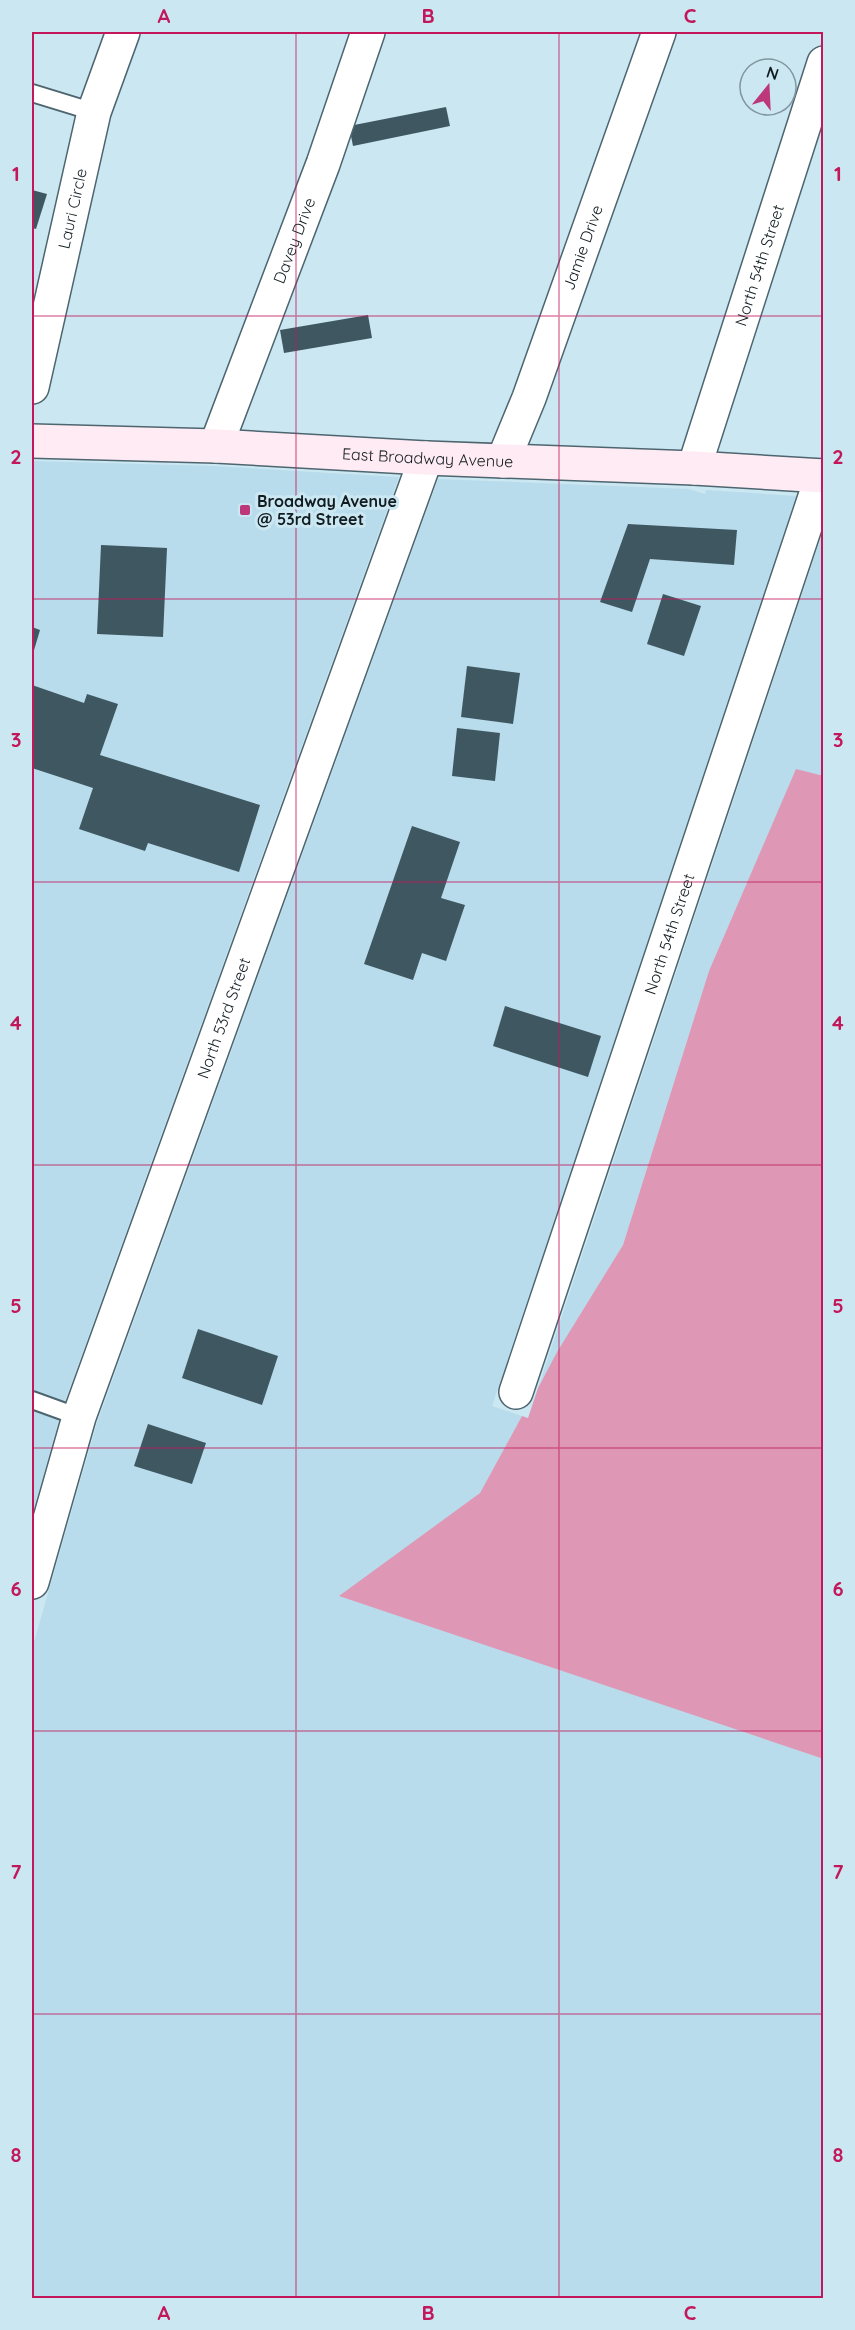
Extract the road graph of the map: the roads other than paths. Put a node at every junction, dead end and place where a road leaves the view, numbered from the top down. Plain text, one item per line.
1 (123, 32) edge
2 (368, 32) edge
3 (659, 32) edge
4 (824, 63) edge
5 (32, 93) edge
6 (94, 112) junction
7 (32, 387) edge
8 (32, 441) edge
9 (216, 446) junction
10 (426, 458) junction
11 (503, 461) junction
12 (694, 468) junction
13 (823, 476) edge
14 (516, 1392) dead end
15 (32, 1400) edge
16 (79, 1417) junction
17 (32, 1582) edge

1 - 6 street, Lauri Circle
2 - 9 street, Davey Drive
3 - 11 street, Jamie Drive
4 - 12 street, North 54th Street
5 - 6 lane
6 - 7 street, Lauri Circle
8 - 9 street, East Broadway Avenue
9 - 10 street, East Broadway Avenue
10 - 11 street, East Broadway Avenue
10 - 16 street, North 53rd Street
11 - 12 street, East Broadway Avenue
12 - 13 street, East Broadway Avenue
13 - 14 street, North 54th Street
15 - 16 lane
16 - 17 street, North 53rd Street

